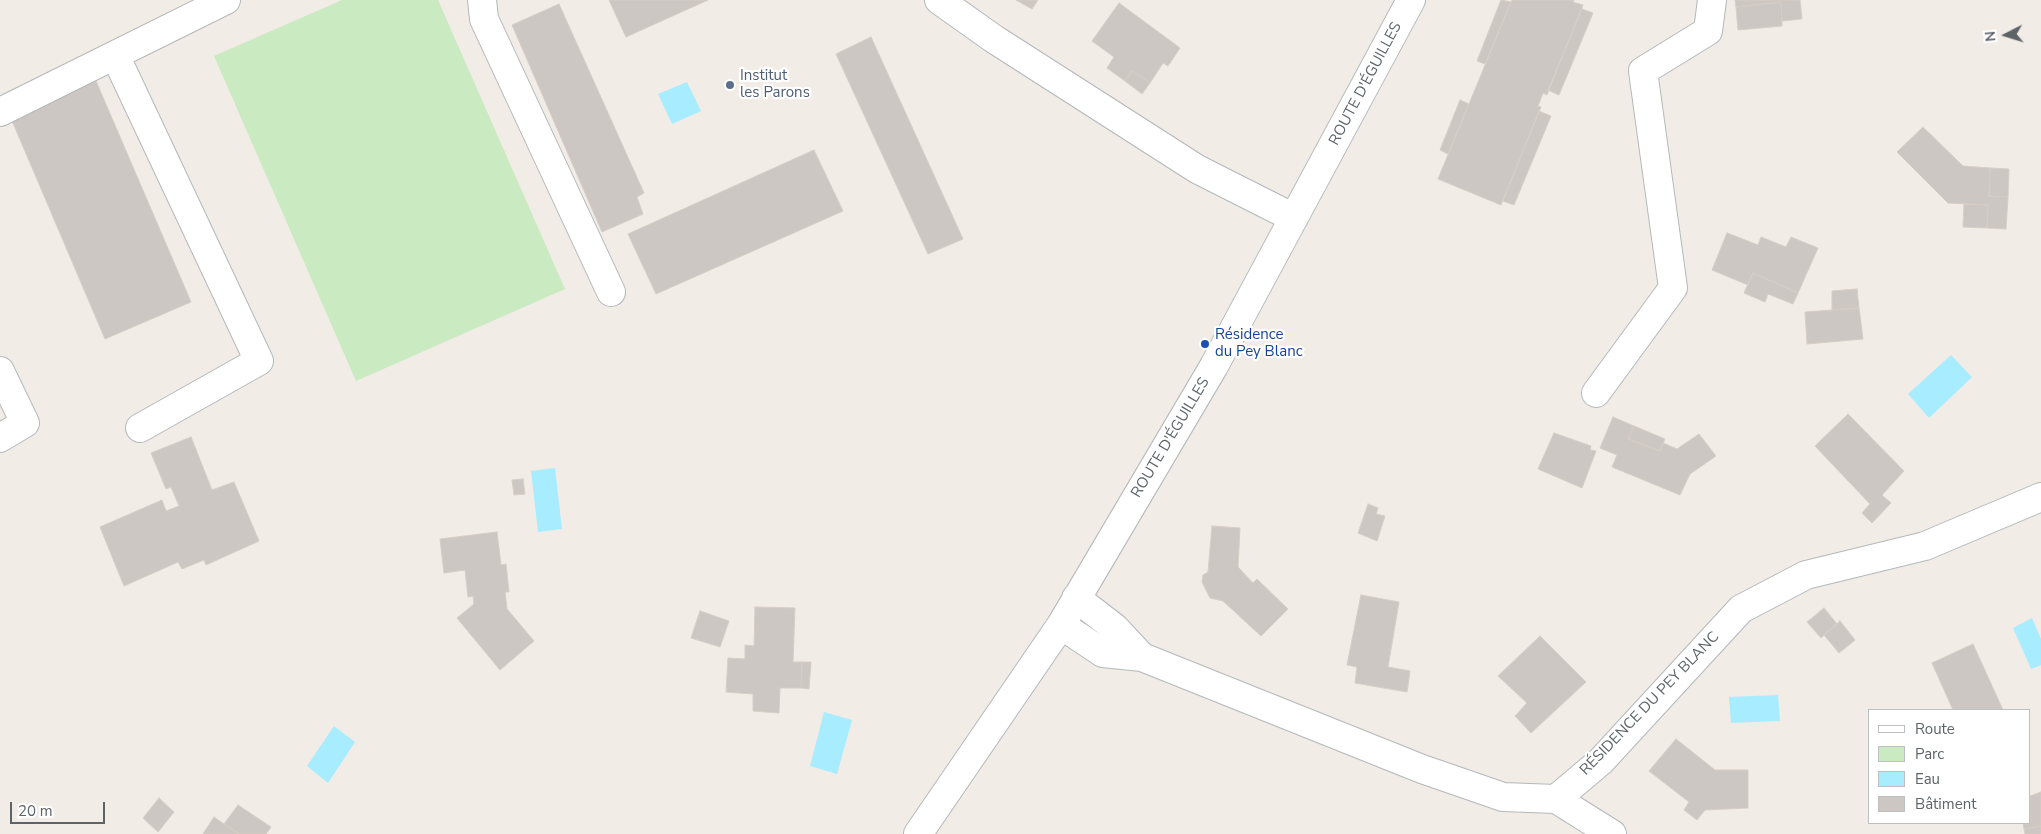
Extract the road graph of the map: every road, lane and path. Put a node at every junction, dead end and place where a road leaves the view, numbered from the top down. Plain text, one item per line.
1 (226, 0) edge
2 (482, 0) edge
3 (939, 0) edge
4 (1411, 0) edge
5 (1712, 0) edge
6 (115, 55) junction
7 (0, 112) edge
8 (1294, 218) junction
9 (611, 292) dead end
10 (0, 371) edge
11 (1596, 392) dead end
12 (140, 428) dead end
13 (0, 438) edge
14 (2041, 497) edge
15 (1076, 598) junction
16 (1061, 625) junction
17 (1142, 657) junction
18 (1556, 799) junction
19 (918, 834) edge
20 (1612, 834) edge

1 - 6 street
2 - 9 street
3 - 8 street
4 - 8 street, ROUTE D'ÉGUILLES
5 - 11 street
6 - 7 street
6 - 12 street
8 - 15 street, ROUTE D'ÉGUILLES
10 - 13 street
14 - 18 street, RÉSIDENCE DU PEY BLANC
15 - 16 street, ROUTE D'ÉGUILLES
15 - 17 street
16 - 17 street
16 - 19 street, ROUTE D'ÉGUILLES
17 - 18 street
18 - 20 street

